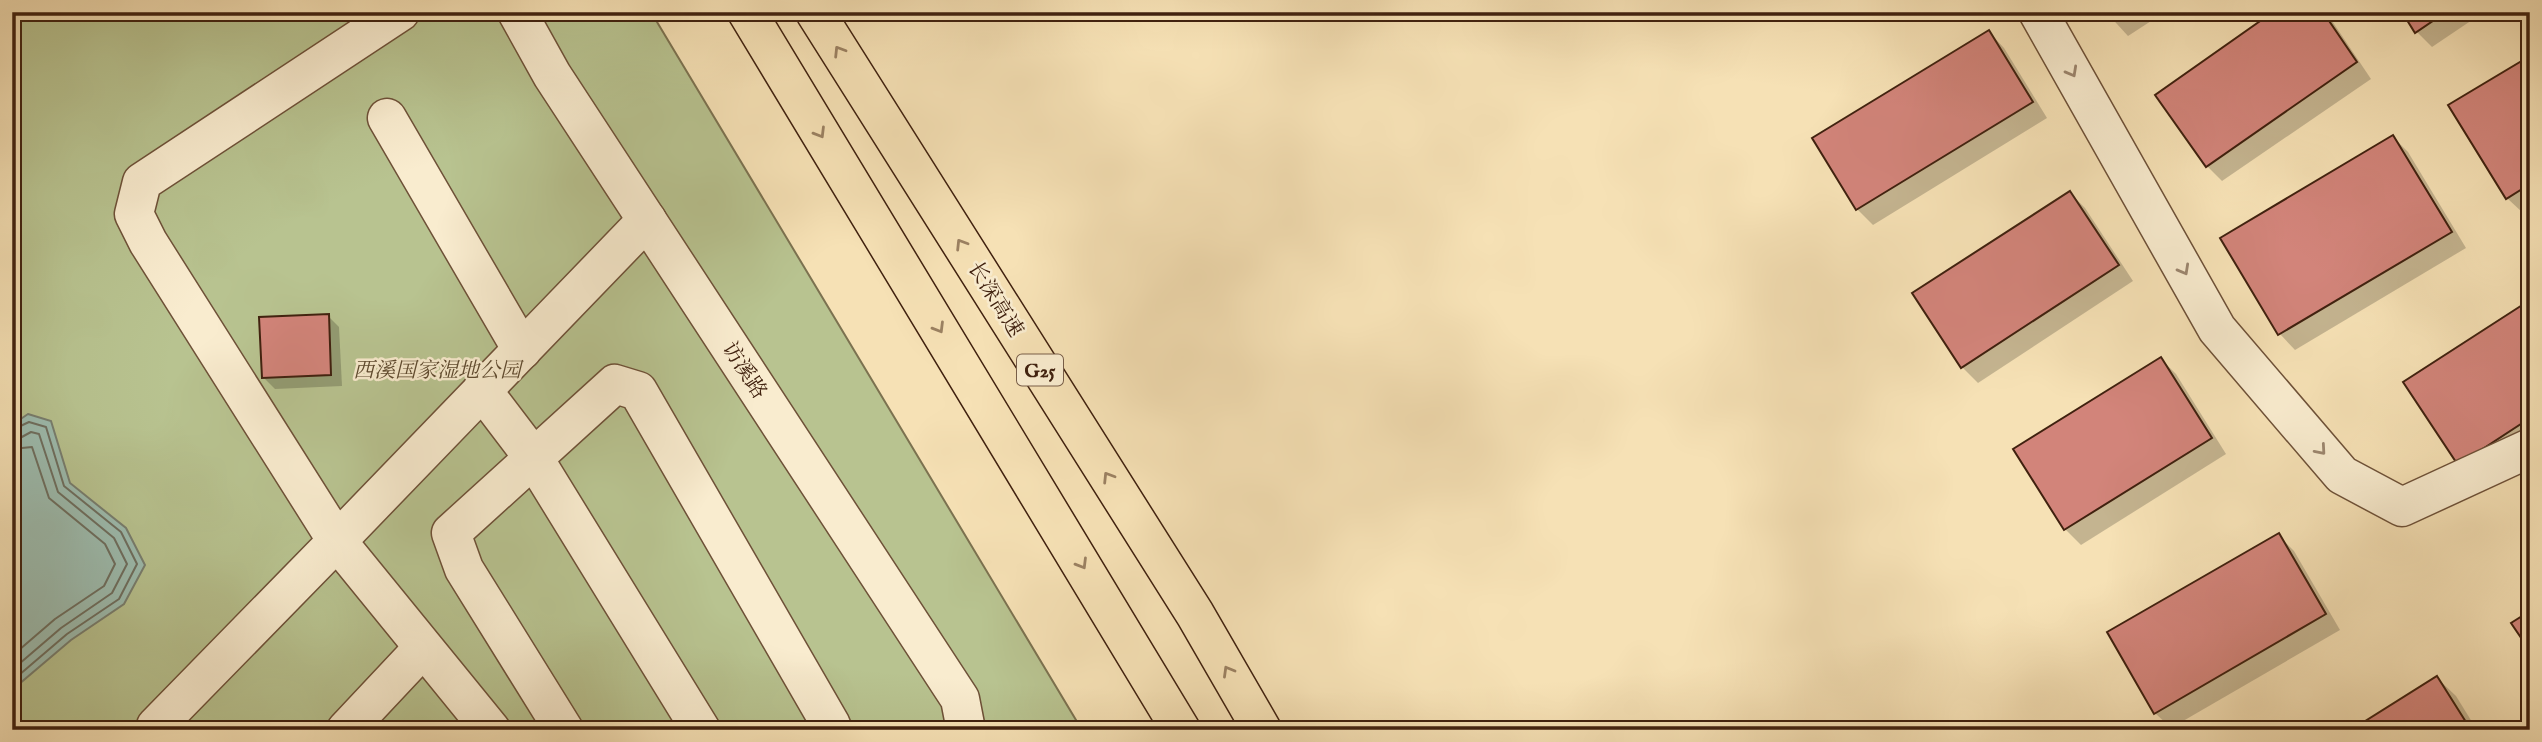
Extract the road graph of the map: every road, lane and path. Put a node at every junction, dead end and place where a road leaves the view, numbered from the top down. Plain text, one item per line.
1 (400, 12) edge
2 (517, 12) edge
3 (747, 12) edge
4 (815, 12) edge
5 (2038, 12) edge
6 (387, 118) dead end
7 (647, 220) junction
8 (522, 350) junction
9 (482, 390) junction
10 (2530, 448) edge
11 (533, 457) junction
12 (337, 541) junction
13 (423, 648) junction
14 (156, 726) dead end
15 (346, 730) edge
16 (491, 730) edge
17 (564, 730) edge
18 (701, 730) edge
19 (830, 730) edge
20 (966, 730) edge
21 (1181, 730) edge
22 (1262, 730) edge

1 - 12 street
2 - 7 street, 访溪路
3 -> 21 highway
22 -> 4 highway, 长深高速 / G25
5 -> 10 street
6 - 8 street
7 - 8 street
7 - 20 street, 访溪路
8 - 9 street
9 - 11 street
9 - 12 street
11 - 17 street
11 - 18 street
11 - 19 street
12 - 13 street
12 - 14 street
13 - 15 street
13 - 16 street

